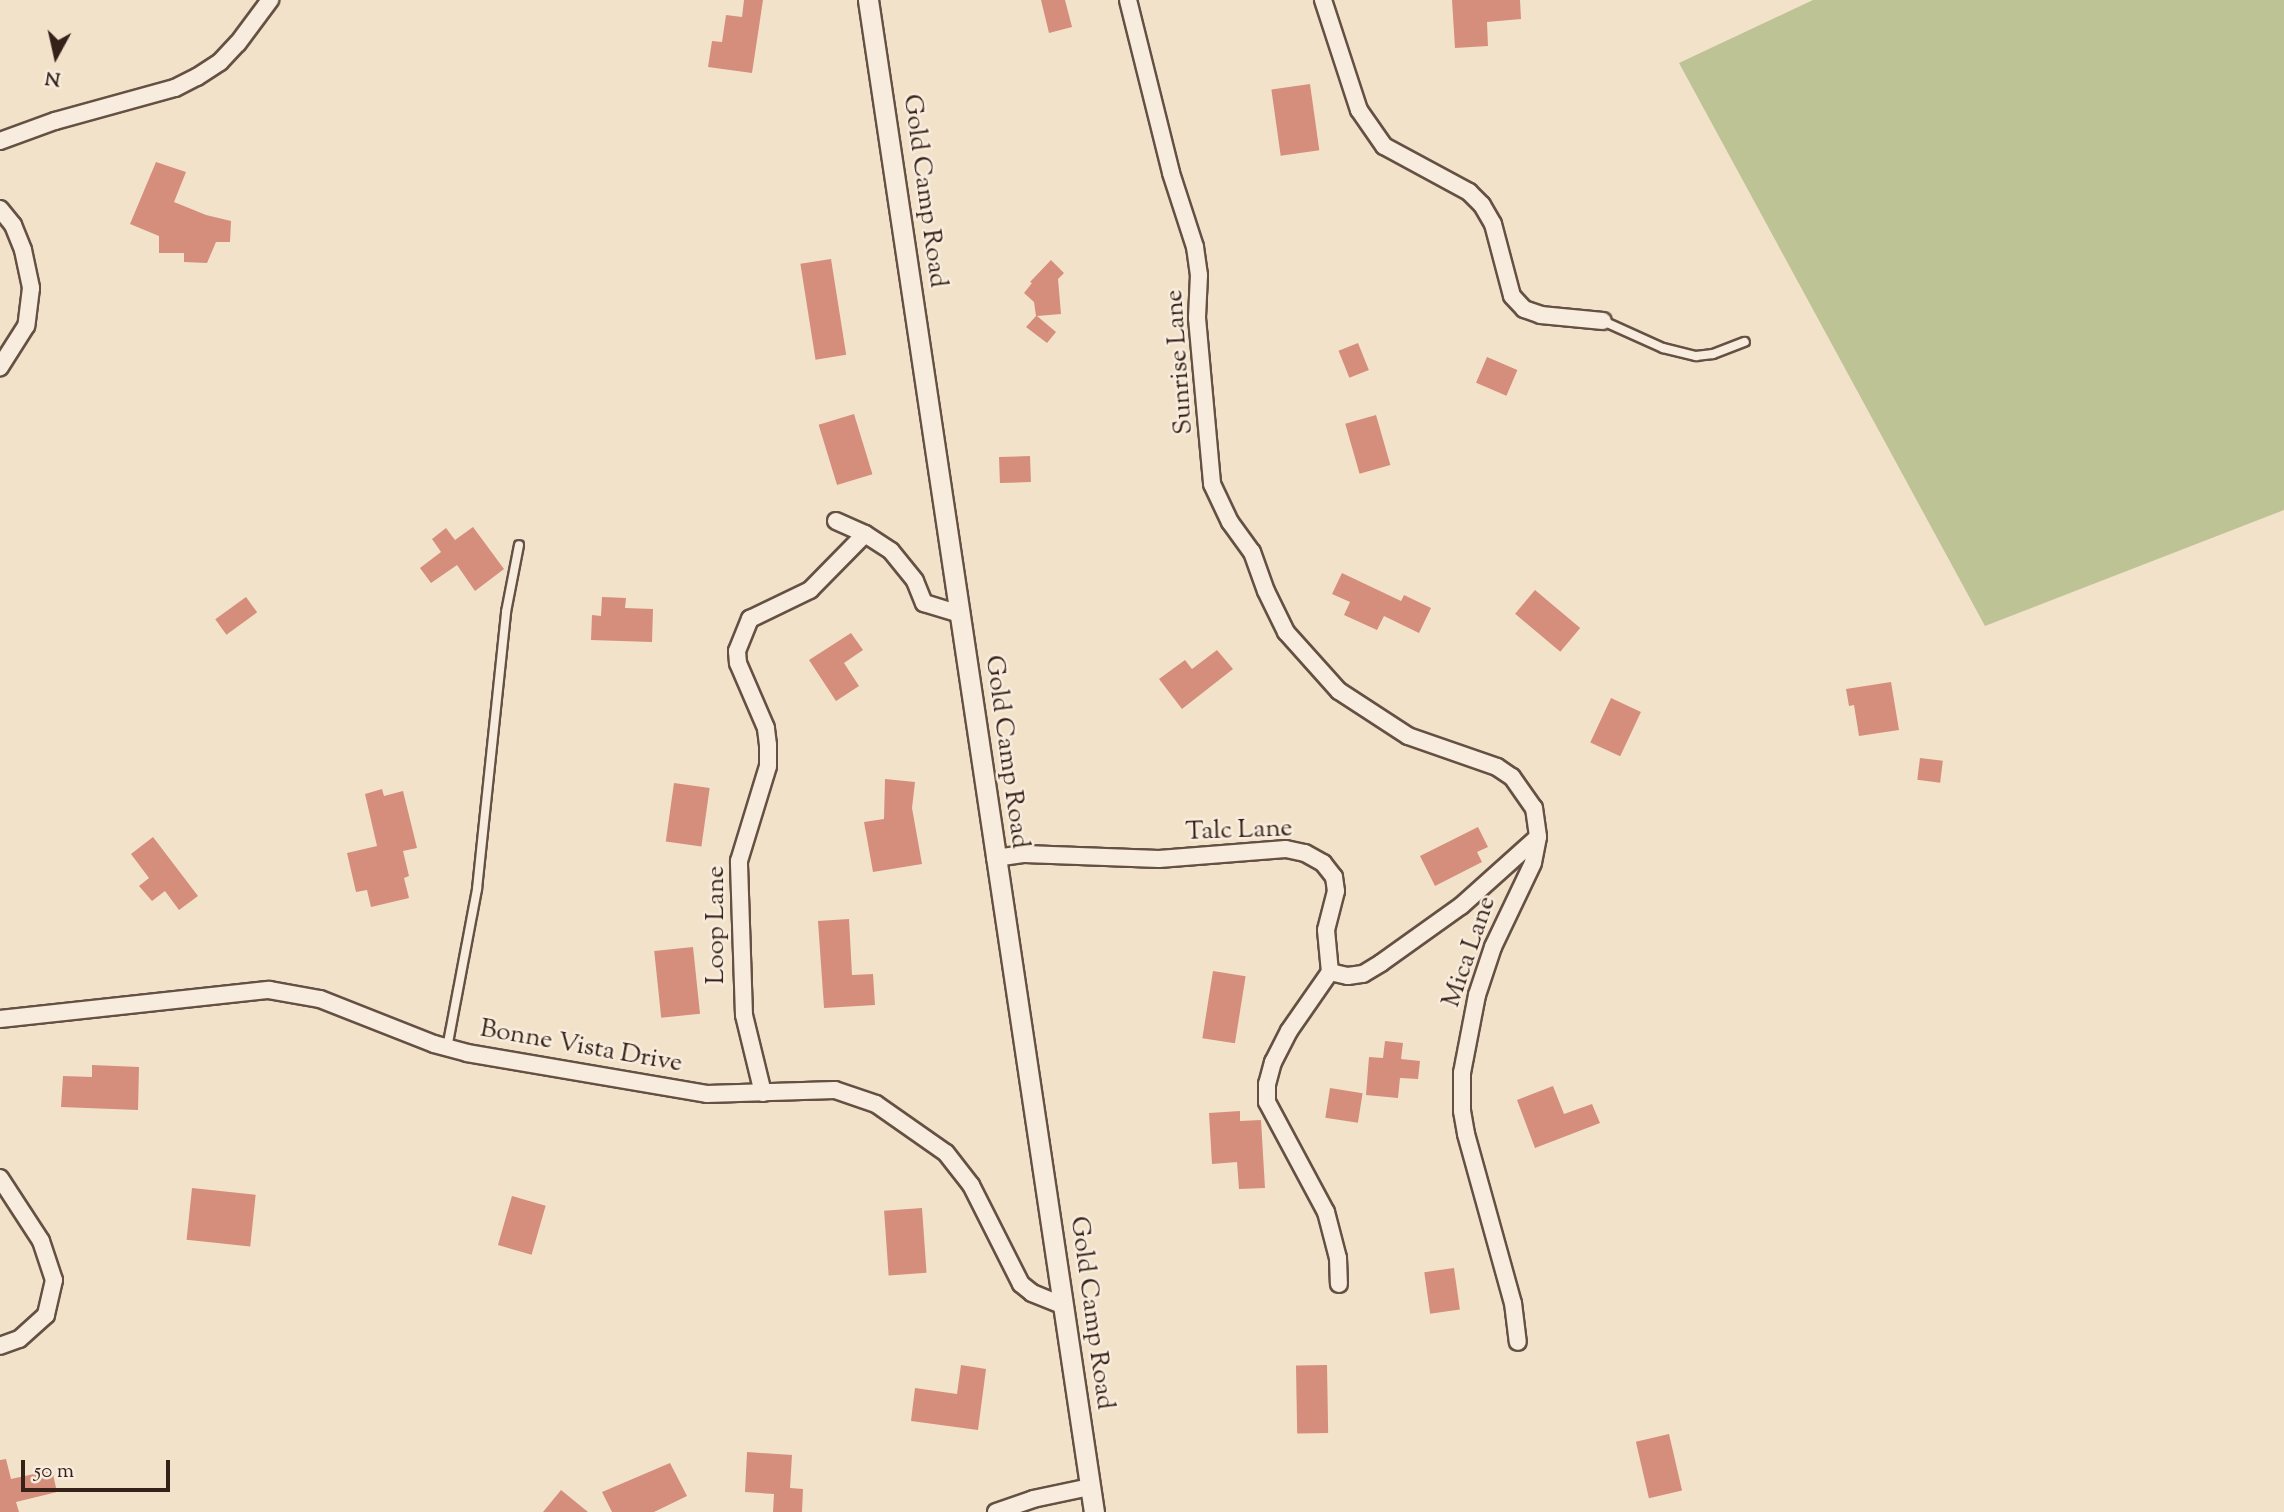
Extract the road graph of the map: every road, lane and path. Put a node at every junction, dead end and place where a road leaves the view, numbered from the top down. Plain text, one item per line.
1 (270, 0) edge
2 (868, 0) edge
3 (1128, 0) edge
4 (1323, 0) edge
5 (0, 141) edge
6 (0, 209) edge
7 (1603, 321) joint
8 (1745, 342) dead end
9 (0, 367) edge
10 (836, 520) dead end
11 (865, 534) junction
12 (519, 545) dead end
13 (961, 614) junction
14 (1339, 691) joint
15 (1538, 837) junction
16 (995, 858) junction
17 (1330, 972) junction
18 (0, 1019) edge
19 (447, 1048) junction
20 (763, 1093) junction
21 (0, 1178) edge
22 (1339, 1284) dead end
23 (1064, 1306) junction
24 (1518, 1342) dead end
25 (0, 1346) edge
26 (1090, 1488) junction
27 (996, 1512) edge
28 (1094, 1512) edge

1 - 5 street
2 - 13 street, Gold Camp Road
3 - 14 street, Sunrise Lane
4 - 7 street
6 - 9 street
7 - 8 lane
10 - 11 street
11 - 13 street
11 - 20 street, Loop Lane
12 - 19 lane
13 - 16 street, Gold Camp Road
14 - 15 street, Mica Lane
15 - 17 street
15 - 24 street, Mica Lane
16 - 17 street, Talc Lane
16 - 23 street, Gold Camp Road
17 - 22 street
18 - 19 street, Bonne Vista Drive
19 - 20 street, Bonne Vista Drive
20 - 23 street, Bonne Vista Drive
21 - 25 street
23 - 26 street, Gold Camp Road
26 - 27 street
26 - 28 street, Gold Camp Road

